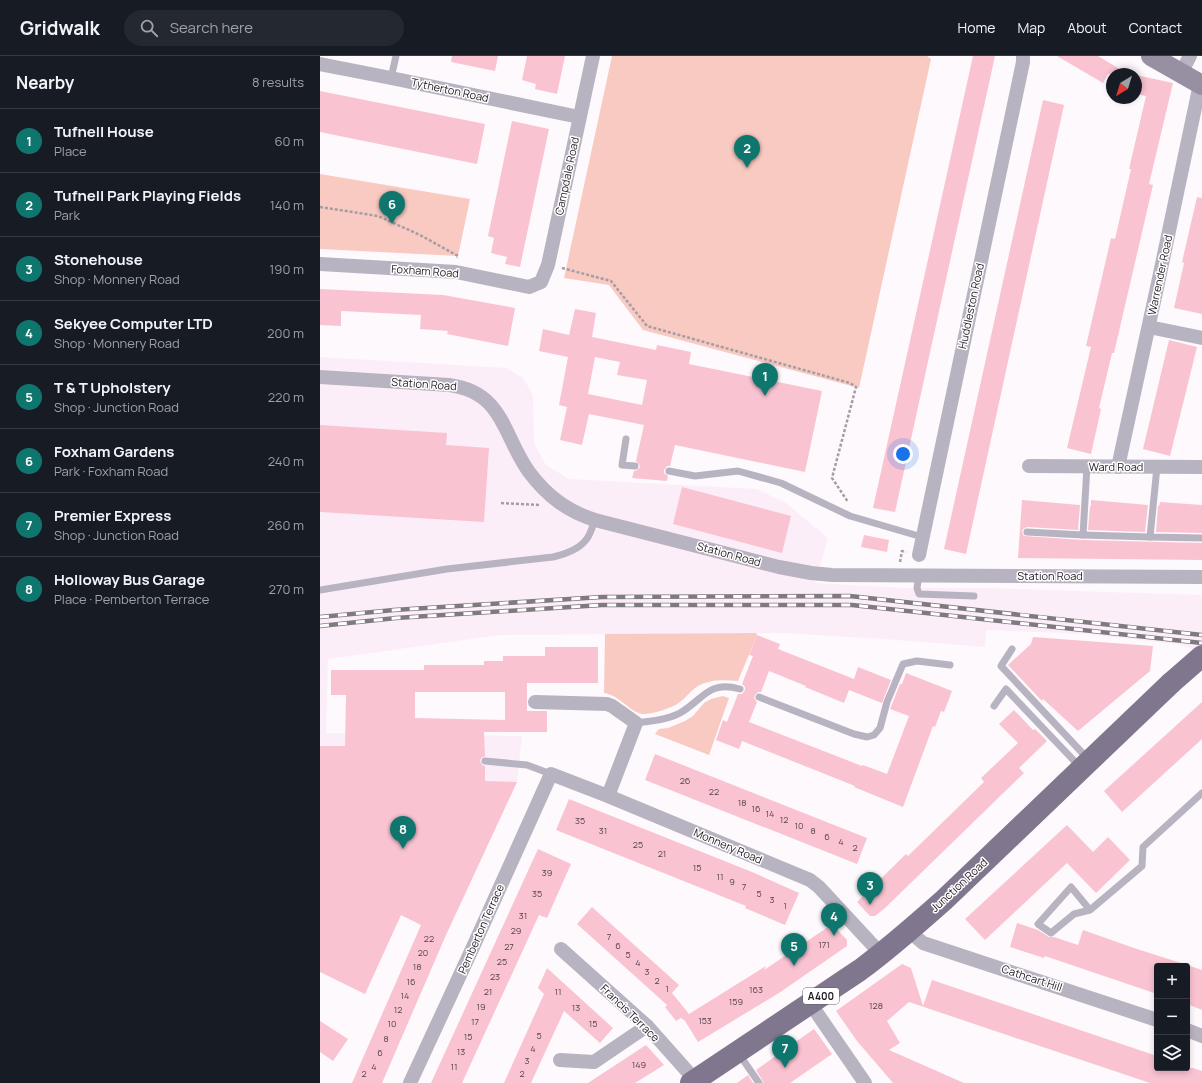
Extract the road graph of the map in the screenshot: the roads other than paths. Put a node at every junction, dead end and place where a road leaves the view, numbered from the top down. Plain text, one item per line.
1 (396, 56) edge
2 (593, 56) edge
3 (1023, 56) edge
4 (1151, 56) edge
5 (320, 64) edge
6 (1186, 65) edge
7 (391, 78) junction
8 (1201, 84) edge
9 (579, 117) junction
10 (320, 264) edge
11 (529, 287) joint
12 (1149, 327) junction
13 (1202, 338) edge
14 (320, 377) edge
15 (626, 439) dead end
16 (635, 466) dead end
17 (1029, 466) dead end
18 (1087, 466) junction
19 (1118, 466) junction
20 (1157, 467) junction
21 (1202, 467) edge
22 (669, 471) dead end
23 (595, 520) junction
24 (1027, 532) dead end
25 (1084, 535) junction
26 (922, 537) junction
27 (1150, 537) junction
28 (1202, 538) edge
29 (918, 555) dead end
30 (919, 575) junction
31 (1202, 577) edge
32 (320, 590) edge
33 (974, 596) dead end
34 (1012, 648) dead end
35 (1200, 662) edge
36 (950, 665) dead end
37 (740, 689) dead end
38 (759, 697) dead end
39 (535, 702) dead end
40 (994, 706) dead end
41 (636, 723) junction
42 (485, 761) dead end
43 (1086, 765) junction
44 (551, 774) junction
45 (1202, 793) edge
46 (608, 796) junction
47 (1090, 910) junction
48 (909, 932) junction
49 (561, 949) dead end
50 (881, 954) junction
51 (810, 1003) junction
52 (1154, 1019) edge
53 (646, 1026) junction
54 (1190, 1031) edge
55 (1202, 1036) edge
56 (738, 1052) junction
57 (560, 1060) dead end
58 (693, 1082) edge
59 (410, 1083) edge
60 (759, 1083) edge
61 (865, 1083) edge

1 - 7 lane
2 - 9 street, Campdale Road
3 - 26 street, Huddleston Road
4 - 6 street
5 - 7 street, Tytherton Road
6 - 8 street
7 - 9 street, Tytherton Road
8 - 12 street, Warrender Road
9 - 11 street, Campdale Road
10 - 11 street, Foxham Road
12 - 13 street
12 - 19 street, Warrender Road
14 - 23 street, Station Road
15 - 16 lane
17 - 18 street, Ward Road
18 - 19 street, Ward Road
18 - 25 lane
19 - 20 street, Ward Road
20 - 21 street, Ward Road
20 - 27 lane
22 - 26 lane
23 - 30 street, Station Road
23 - 32 lane
24 - 25 lane
25 - 27 lane
26 - 29 street, Huddleston Road
27 - 28 lane
30 - 31 street, Station Road
30 - 33 lane
34 - 43 lane
35 - 43 main road, Junction Road / A400, bridge
36 - 38 lane
37 - 41 lane
39 - 41 street
40 - 43 lane
41 - 46 street
42 - 44 lane
43 - 48 main road, Junction Road / A400
44 - 46 street, Monnery Road
44 - 59 street, Pemberton Terrace
45 - 47 lane
46 - 50 street, Monnery Road
47 - 47 lane
48 - 50 main road, Junction Road / A400
48 - 52 street, Cathcart Hill
49 - 53 street, Francis Terrace
50 - 51 main road, Junction Road / A400
51 - 56 main road, Junction Road / A400
51 - 61 street
53 - 57 street
53 - 58 street, Francis Terrace
54 - 55 street
56 - 58 main road, Junction Road / A400
56 - 60 lane

